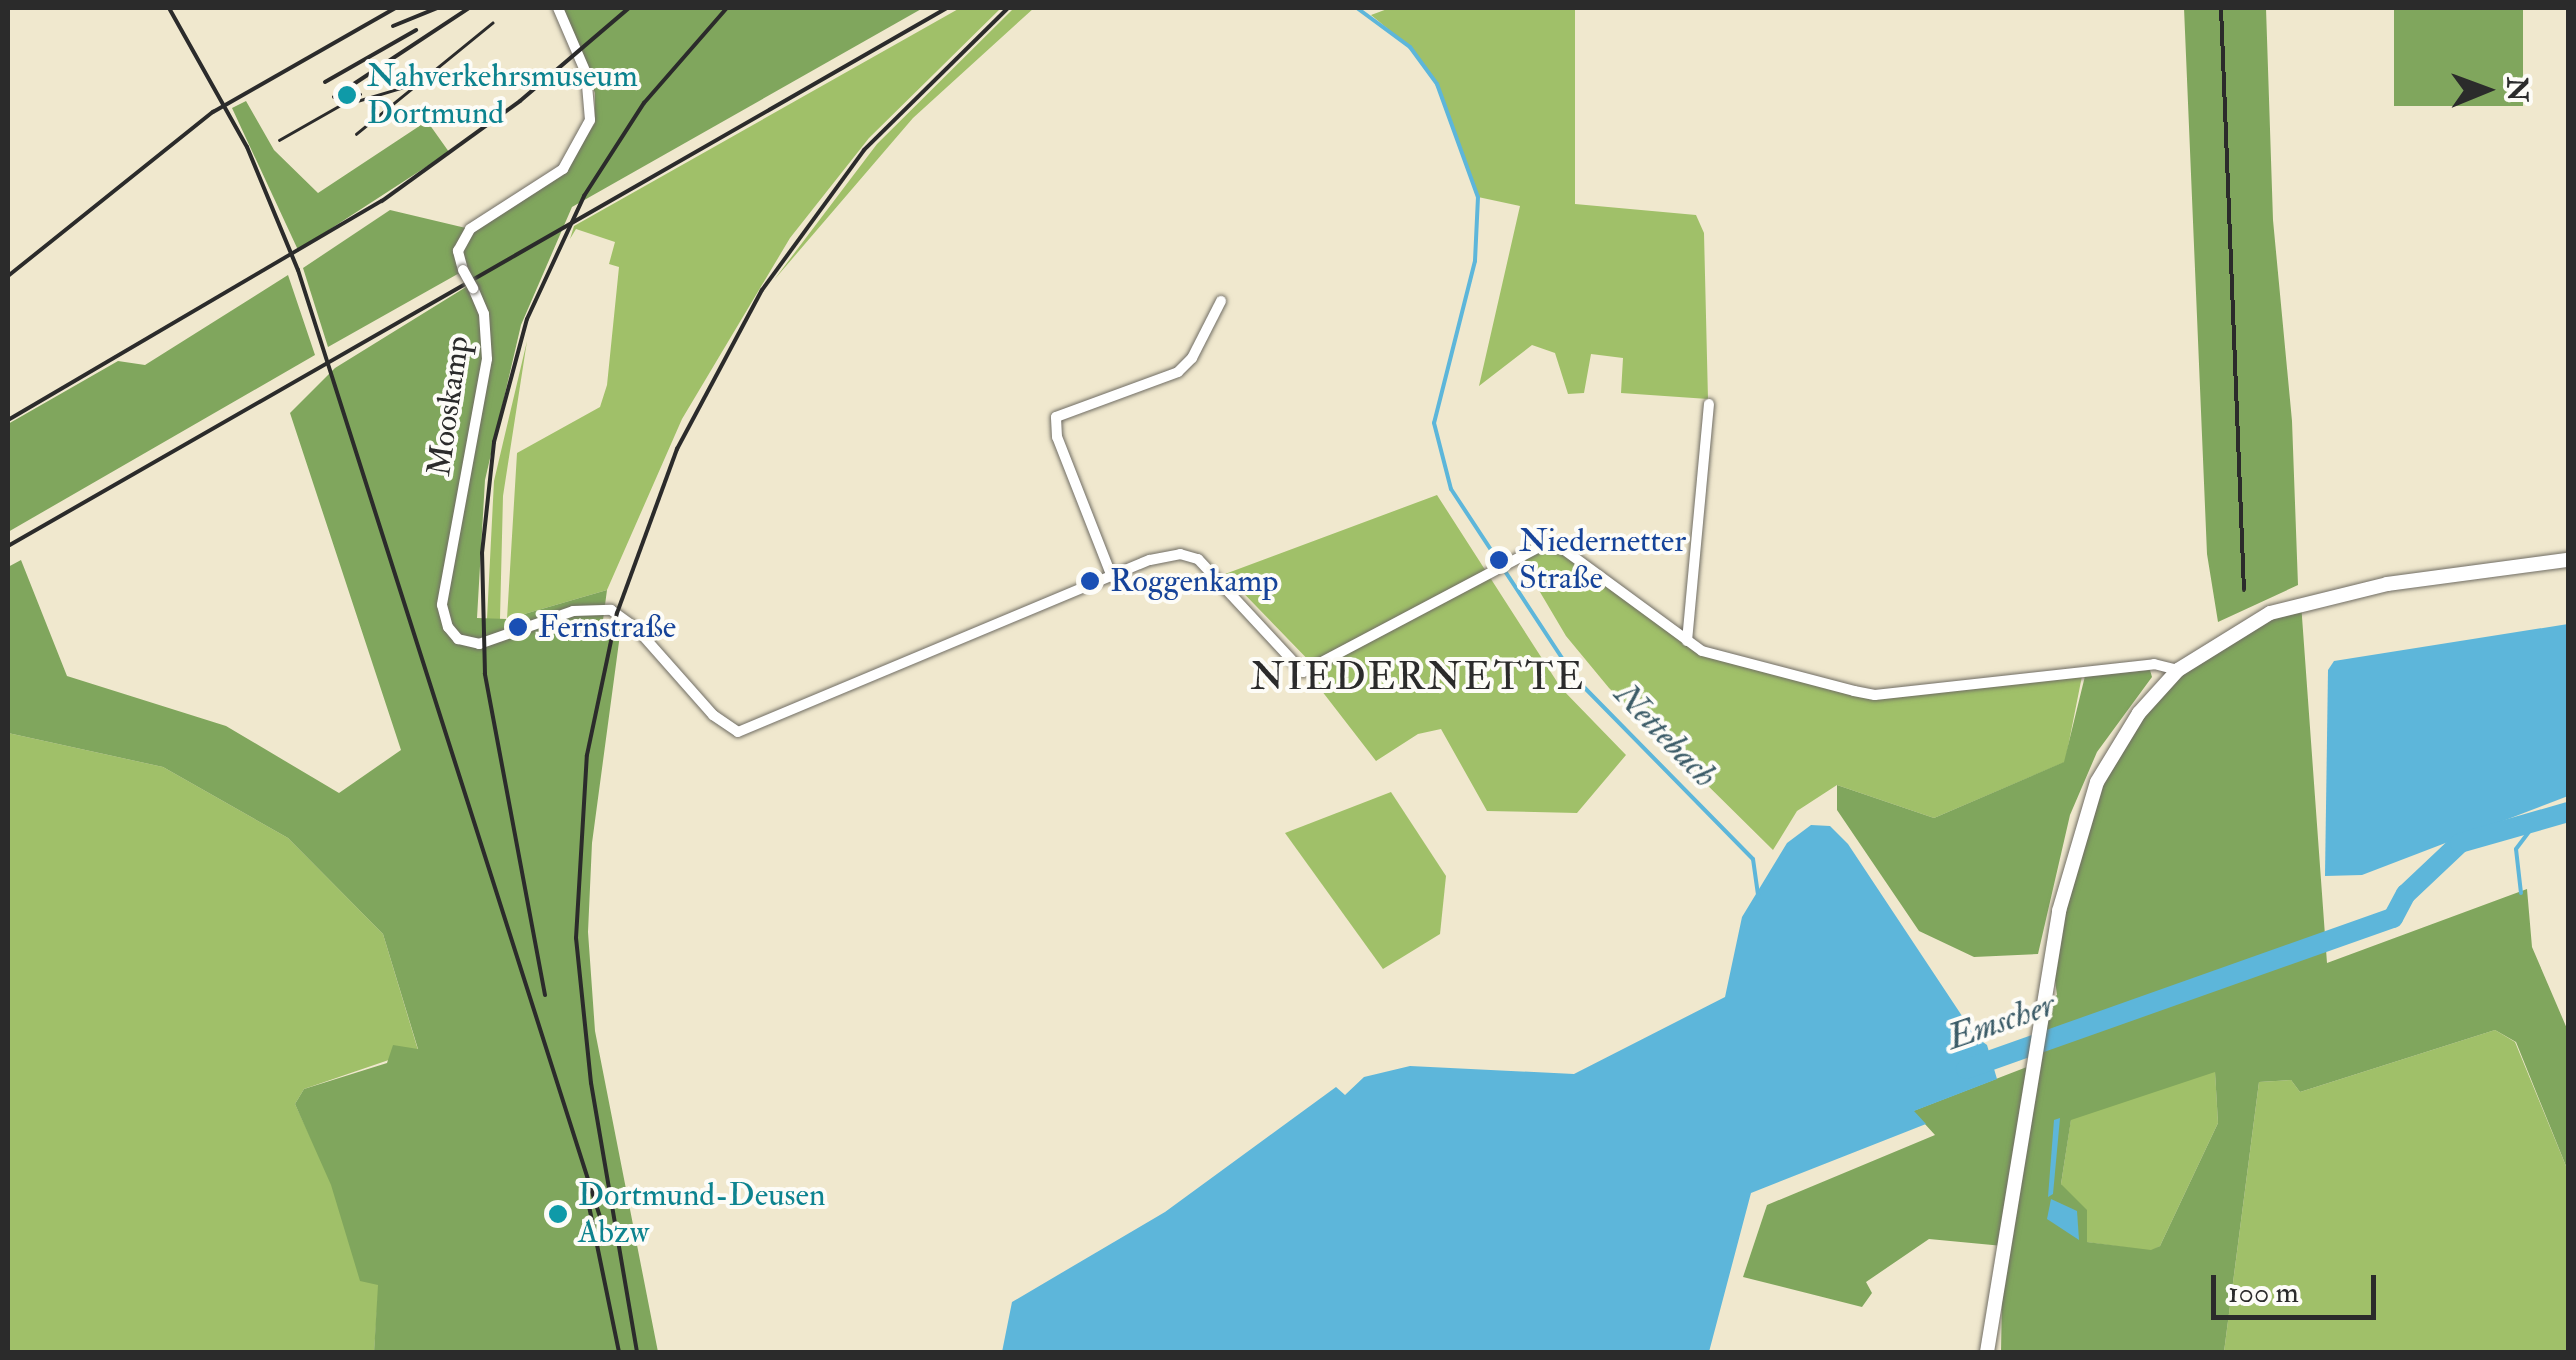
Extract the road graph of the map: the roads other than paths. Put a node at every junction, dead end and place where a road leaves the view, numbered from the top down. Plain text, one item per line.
1 (558, 8) edge
2 (1220, 301) dead end
3 (1710, 404) dead end
4 (2568, 560) edge
5 (1112, 576) junction
6 (1687, 640) junction
7 (2178, 670) junction
8 (1987, 1352) edge

1 - 5 street, Mooskamp, bridge
2 - 5 street
3 - 6 street
4 - 7 main road
5 - 6 street
6 - 7 street
7 - 8 main road

